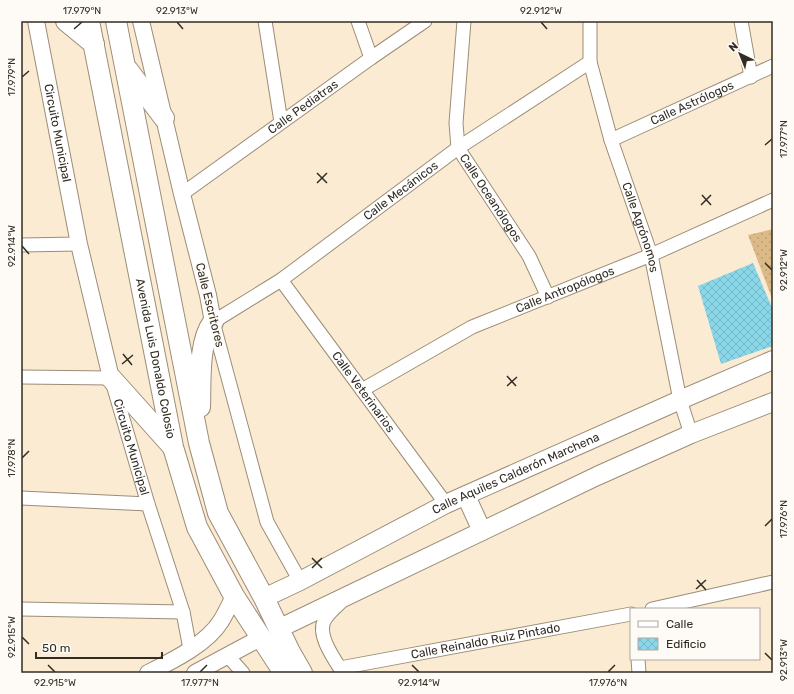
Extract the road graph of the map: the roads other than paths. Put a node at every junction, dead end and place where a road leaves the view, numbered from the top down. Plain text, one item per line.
1 (34, 21) edge
2 (66, 21) edge
3 (89, 21) edge
4 (116, 21) edge
5 (141, 21) edge
6 (265, 21) edge
7 (358, 21) edge
8 (425, 21) edge
9 (464, 21) edge
10 (590, 21) edge
11 (741, 21) edge
12 (94, 44) junction
13 (370, 58) junction
14 (590, 62) junction
15 (125, 66) junction
16 (773, 66) edge
17 (751, 77) junction
18 (164, 118) junction
19 (281, 122) junction
20 (611, 140) junction
21 (458, 148) junction
22 (182, 194) junction
23 (773, 200) edge
24 (79, 244) junction
25 (21, 245) edge
26 (651, 255) junction
27 (281, 280) junction
28 (548, 297) junction
29 (214, 322) junction
30 (773, 360) edge
31 (21, 377) edge
32 (111, 378) junction
33 (362, 390) junction
34 (680, 400) junction
35 (773, 402) edge
36 (691, 434) junction
37 (199, 443) junction
38 (173, 447) junction
39 (466, 496) junction
40 (21, 498) edge
41 (148, 504) junction
42 (446, 504) junction
43 (482, 531) junction
44 (300, 581) junction
45 (773, 582) edge
46 (234, 596) junction
47 (264, 598) junction
48 (345, 598) junction
49 (21, 608) edge
50 (656, 608) edge
51 (183, 612) junction
52 (630, 614) edge
53 (270, 633) junction
54 (190, 649) junction
55 (228, 656) junction
56 (638, 660) edge
57 (283, 661) edge
58 (341, 671) edge
59 (148, 673) edge
60 (196, 673) edge
61 (243, 673) edge
62 (302, 673) edge
63 (639, 673) edge

1 - 24 street, Circuito Municipal
2 - 12 main road
3 - 12 main road, Avenida Luis Donaldo Colosio
4 - 15 main road, Avenida Luis Donaldo Colosio
5 - 18 street, Calle Escritores
6 - 19 street
7 - 13 street
8 - 13 street, Calle Pediatras
9 - 21 street, Calle Oceanólogos
10 - 14 street, Calle Agrónomos
11 - 17 street
12 - 38 main road, Avenida Luis Donaldo Colosio
13 - 19 street, Calle Pediatras
14 - 20 street, Calle Agrónomos
14 - 21 street, Calle Mecánicos
15 - 18 main road
15 - 37 main road, Avenida Luis Donaldo Colosio
16 - 17 street, Calle Astrólogos
17 - 20 street, Calle Astrólogos
18 - 22 street, Calle Escritores
19 - 22 street, Calle Pediatras
20 - 26 street, Calle Agrónomos
21 - 27 street, Calle Mecánicos
21 - 28 street, Calle Oceanólogos
22 - 29 street, Calle Escritores
23 - 26 street, Calle Antropólogos
24 - 25 street
24 - 32 street, Circuito Municipal
26 - 28 street, Calle Antropólogos
26 - 34 street, Calle Agrónomos
27 - 29 street, Calle Mecánicos
27 - 33 street, Calle Veterinarios
28 - 33 street, Calle Antropólogos
29 - 37 main road
29 - 44 street, Calle Escritores
30 - 34 main road, Calle Aquiles Calderón Marchena
31 - 32 street
32 - 38 main road
32 - 41 street, Circuito Municipal
33 - 42 street, Calle Veterinarios
34 - 36 street, Calle Agrónomos
34 - 39 main road, Calle Aquiles Calderón Marchena
35 - 36 main road
36 - 43 main road
37 - 47 main road, Avenida Luis Donaldo Colosio
38 - 46 main road, Avenida Luis Donaldo Colosio
39 - 42 main road, Calle Aquiles Calderón Marchena
39 - 43 main road
40 - 41 street
41 - 51 street, Circuito Municipal
42 - 44 main road, Calle Aquiles Calderón Marchena
43 - 48 main road
44 - 47 main road, Calle Aquiles Calderón Marchena
45 - 50 street
46 - 53 main road, Avenida Luis Donaldo Colosio
46 - 54 street
47 - 53 main road, Avenida Luis Donaldo Colosio
48 - 53 main road
48 - 58 street
49 - 51 street
51 - 54 street, Circuito Municipal
52 - 58 street, Calle Reinaldo Ruiz Pintado
53 - 55 street
53 - 57 main road, Avenida Luis Donaldo Colosio
54 - 59 street
55 - 60 street
55 - 61 street
56 - 63 street
57 - 62 main road, Avenida Luis Donaldo Colosio

